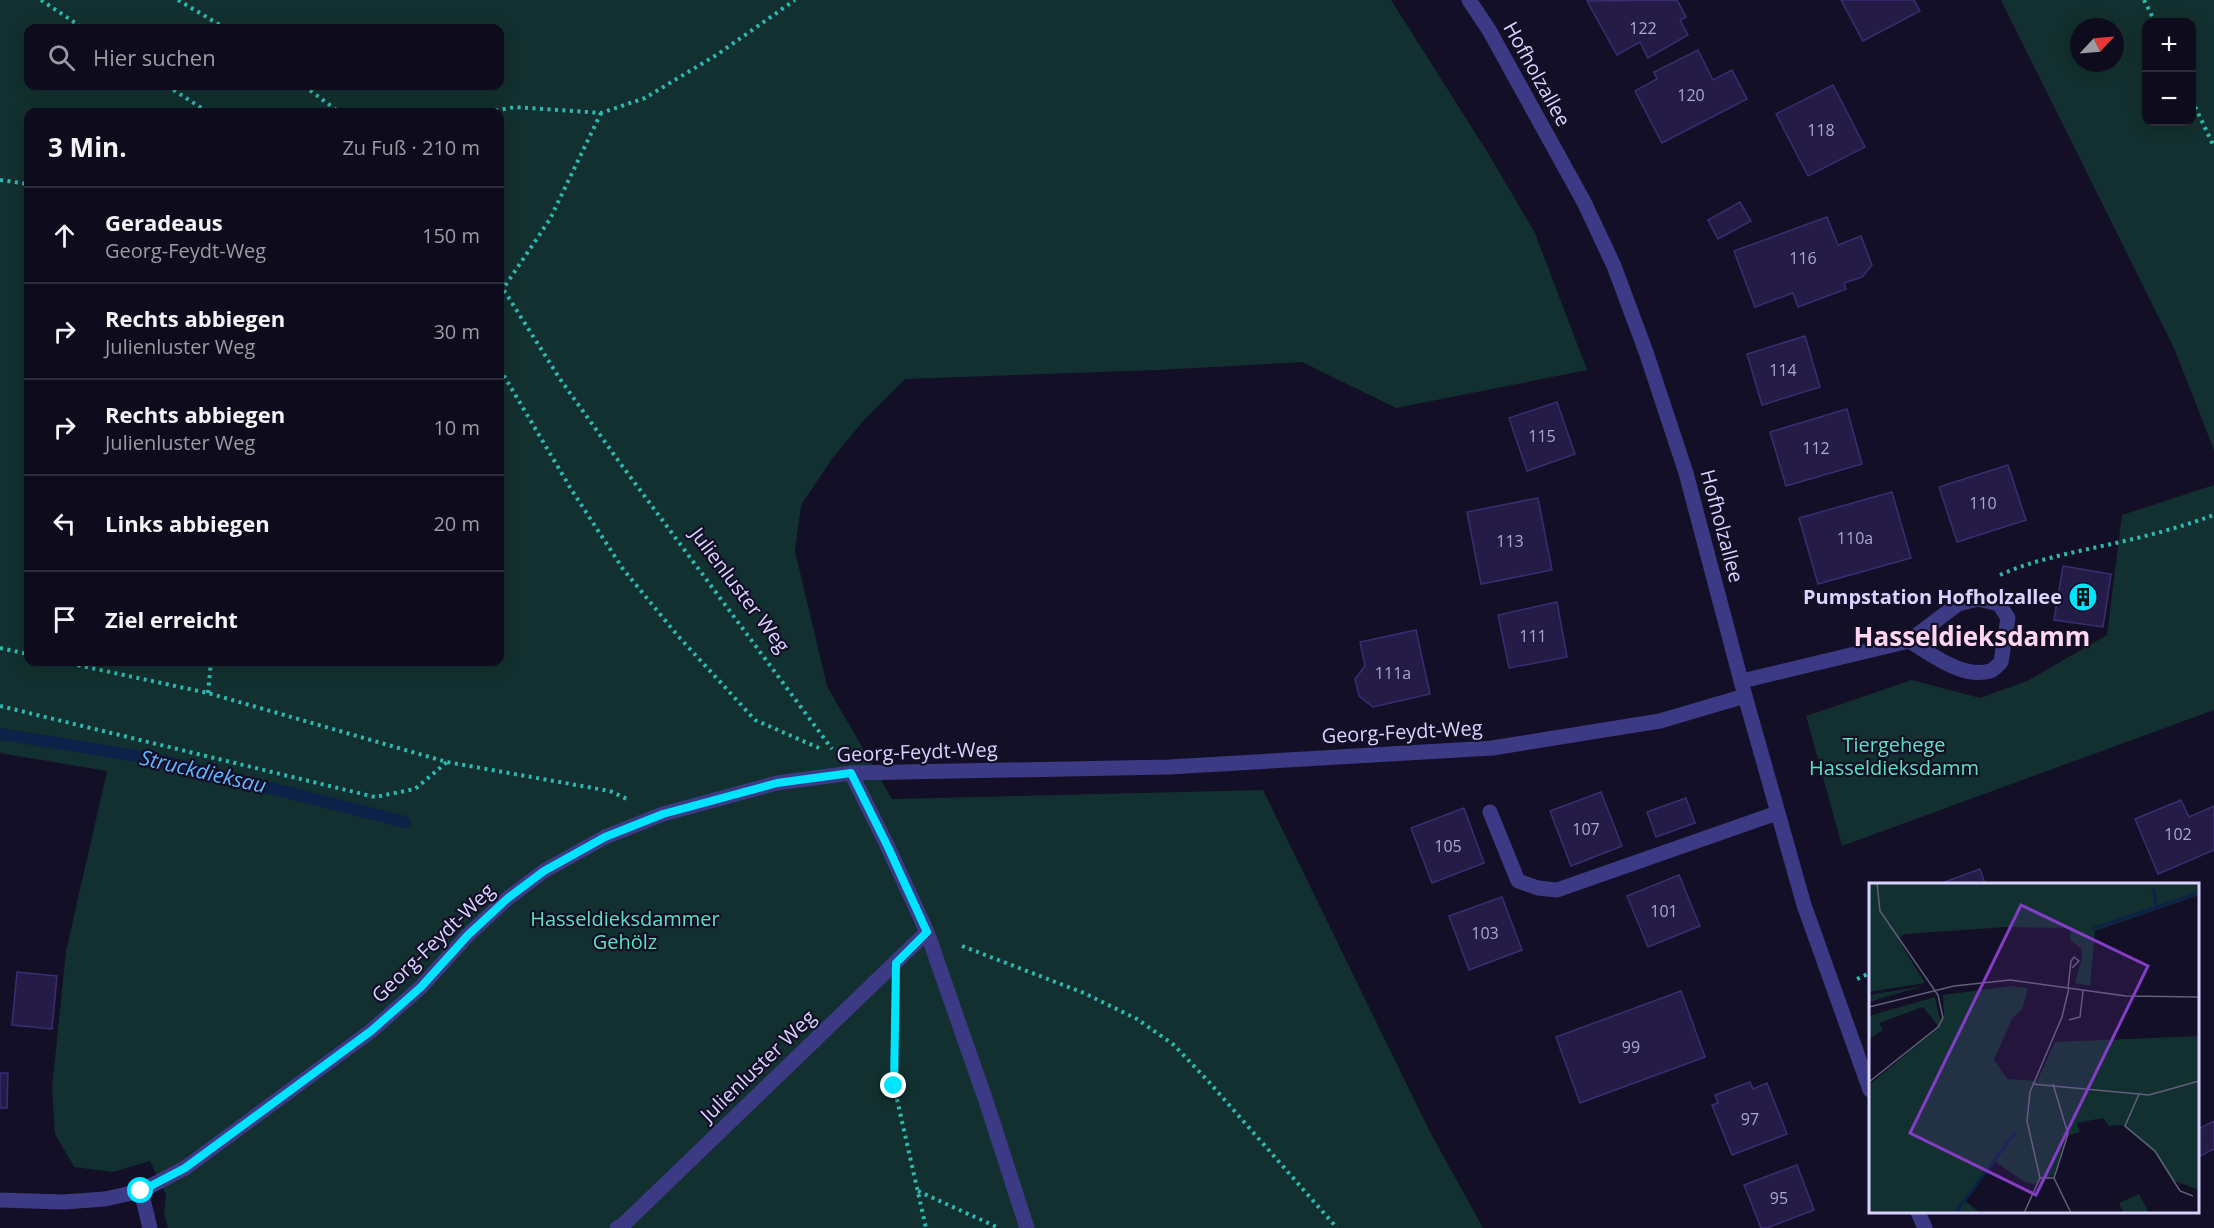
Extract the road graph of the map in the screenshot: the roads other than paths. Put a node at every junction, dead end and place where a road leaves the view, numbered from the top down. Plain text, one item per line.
1 (1469, 0) edge
2 (1910, 641) junction
3 (1742, 681) junction
4 (1745, 696) junction
5 (851, 773) junction
6 (1490, 812) dead end
7 (1777, 813) junction
8 (927, 932) junction
9 (1869, 1087) edge
10 (141, 1191) junction
11 (0, 1200) edge
12 (1918, 1213) edge
13 (150, 1228) edge
14 (617, 1228) edge
15 (1027, 1228) edge
16 (1925, 1228) edge

1 - 3 street, Hofholzallee
2 - 2 street
2 - 3 street
3 - 4 street, Hofholzallee
4 - 5 street, Georg-Feydt-Weg
4 - 7 street, Hofholzallee
5 - 8 street
5 - 10 street, Georg-Feydt-Weg
6 - 7 street
7 - 9 street, Hofholzallee
8 - 14 street, Julienluster Weg
8 - 15 street
10 - 11 street, Georg-Feydt-Weg
10 - 13 street
12 - 16 street

